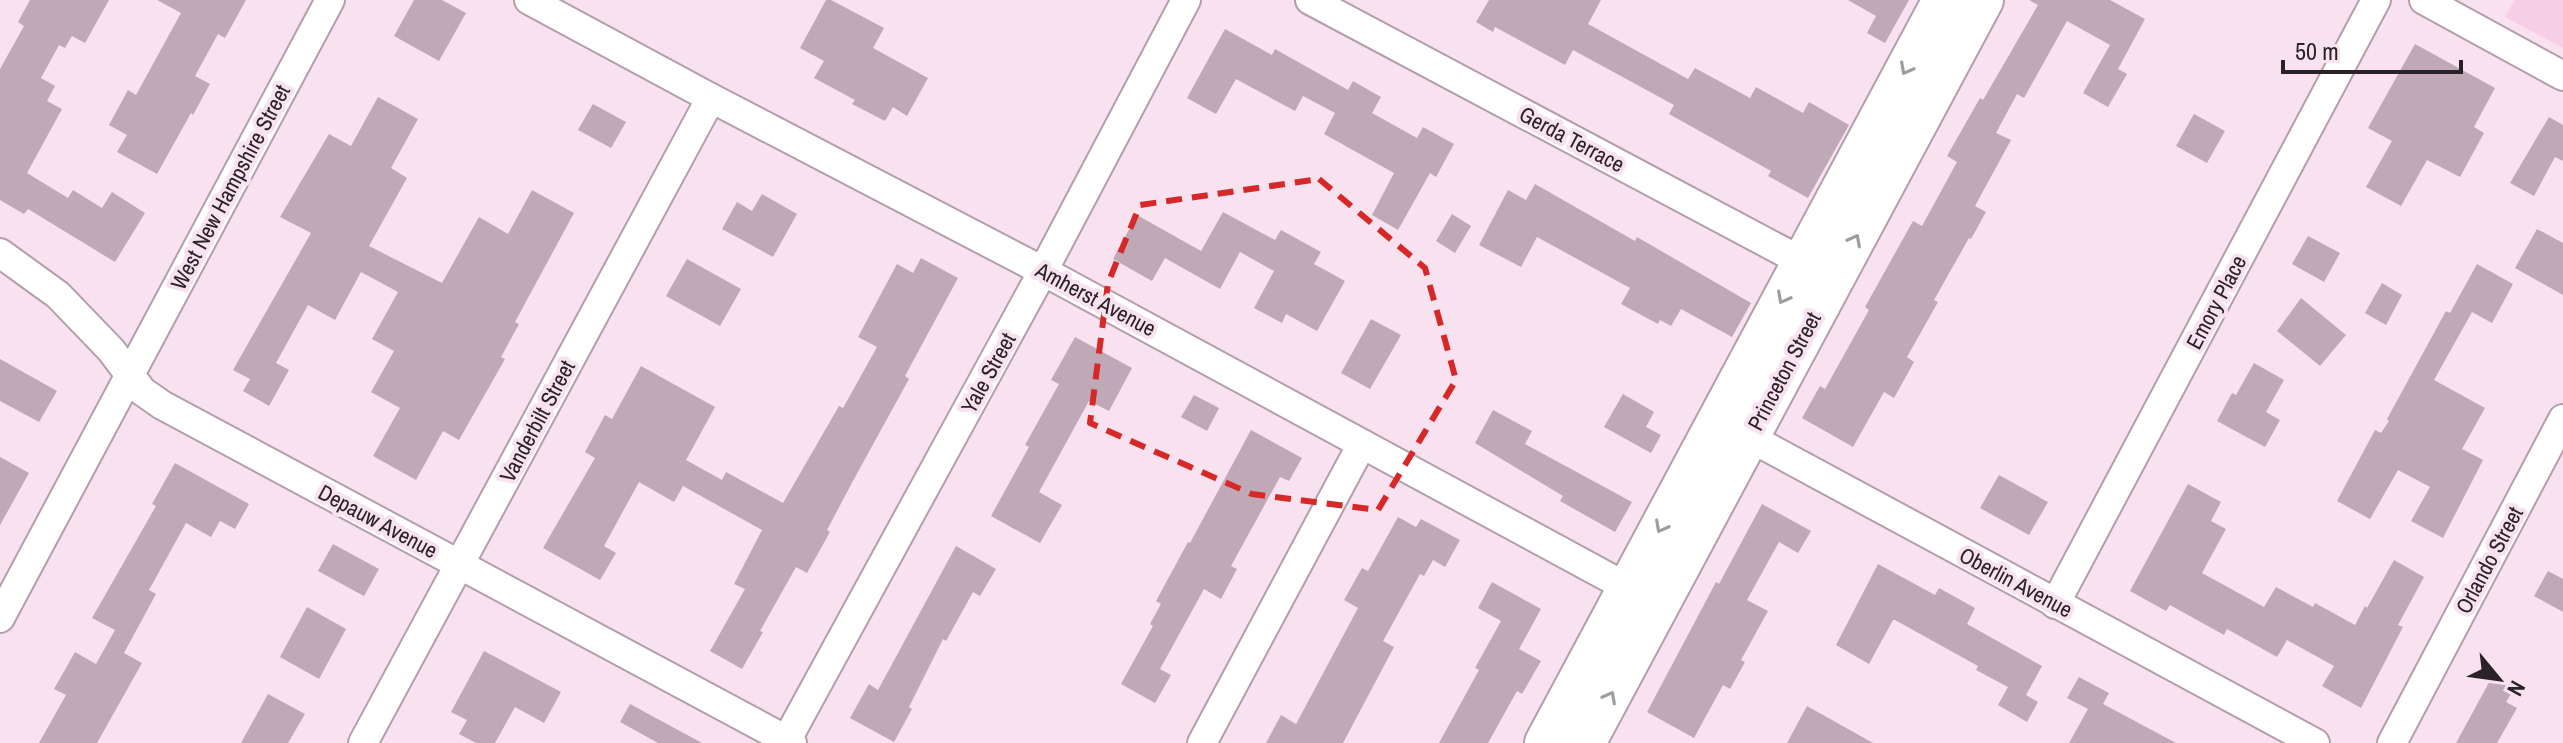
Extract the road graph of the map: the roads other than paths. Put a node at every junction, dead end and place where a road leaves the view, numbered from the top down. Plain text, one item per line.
1 (330, 0) edge
2 (529, 0) edge
3 (1186, 0) edge
4 (1310, 0) edge
5 (1943, 0) edge
6 (1983, 0) edge
7 (2376, 0) edge
8 (2424, 0) edge
9 (2563, 76) edge
10 (711, 98) junction
11 (0, 253) edge
12 (1818, 270) junction
13 (1043, 271) junction
14 (130, 375) junction
15 (2563, 419) edge
16 (1733, 429) junction
17 (1362, 444) junction
18 (460, 565) junction
19 (1643, 597) junction
20 (2055, 604) junction
21 (1, 615) edge
22 (1578, 736) edge
23 (788, 742) edge
24 (363, 743) edge
25 (1202, 743) edge
26 (2315, 743) edge
27 (2392, 743) edge

1 - 14 street, West New Hampshire Street
2 - 10 street, Amherst Avenue
3 - 13 street, Yale Street
4 - 12 street, Gerda Terrace
5 -> 12 main road, Princeton Street
12 -> 6 main road, Princeton Street
7 - 20 street, Emory Place
8 - 9 street
10 - 13 street, Amherst Avenue
10 - 18 street, Vanderbilt Street
11 - 14 street, Depauw Avenue
12 - 16 main road, Princeton Street
13 - 17 street, Amherst Avenue
13 - 23 street, Yale Street
14 - 18 street, Depauw Avenue
14 - 21 street, West New Hampshire Street
15 - 27 street, Orlando Street
16 - 19 main road, Princeton Street
16 - 20 street, Oberlin Avenue
17 - 19 street, Amherst Avenue
17 - 25 street
18 - 23 street, Depauw Avenue
18 - 24 street, Vanderbilt Street
19 - 22 main road, Princeton Street
20 - 26 street, Oberlin Avenue

